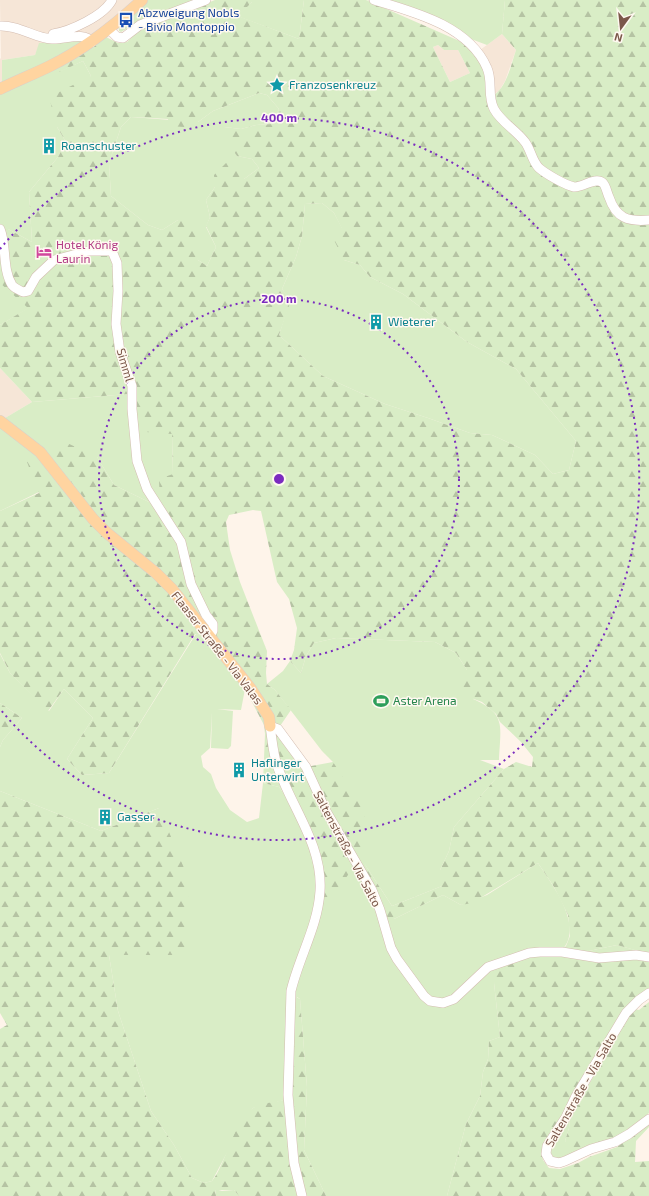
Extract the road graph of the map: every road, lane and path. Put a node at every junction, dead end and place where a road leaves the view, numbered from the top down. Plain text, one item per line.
1 (112, 0) edge
2 (142, 0) edge
3 (206, 0) edge
4 (374, 0) edge
5 (0, 26) edge
6 (109, 29) junction
7 (48, 38) junction
8 (92, 42) junction
9 (0, 89) edge
10 (649, 220) edge
11 (0, 229) edge
12 (0, 421) edge
13 (209, 636) junction
14 (270, 726) junction
15 (649, 957) edge
16 (649, 993) edge
17 (649, 1119) edge
18 (302, 1196) edge

1 - 7 street
2 - 6 main road
3 - 6 street
4 - 10 street
5 - 7 street
6 - 8 main road
7 - 8 street
8 - 9 main road
11 - 13 street, Simml
12 - 13 main road, Flaaser Straße - Via Valas
13 - 14 main road, Flaaser Straße - Via Valas
14 - 15 street, Saltenstraße - Via Salto
14 - 18 street, Flaaser Straße - Via Valas
16 - 17 street, Saltenstraße - Via Salto

